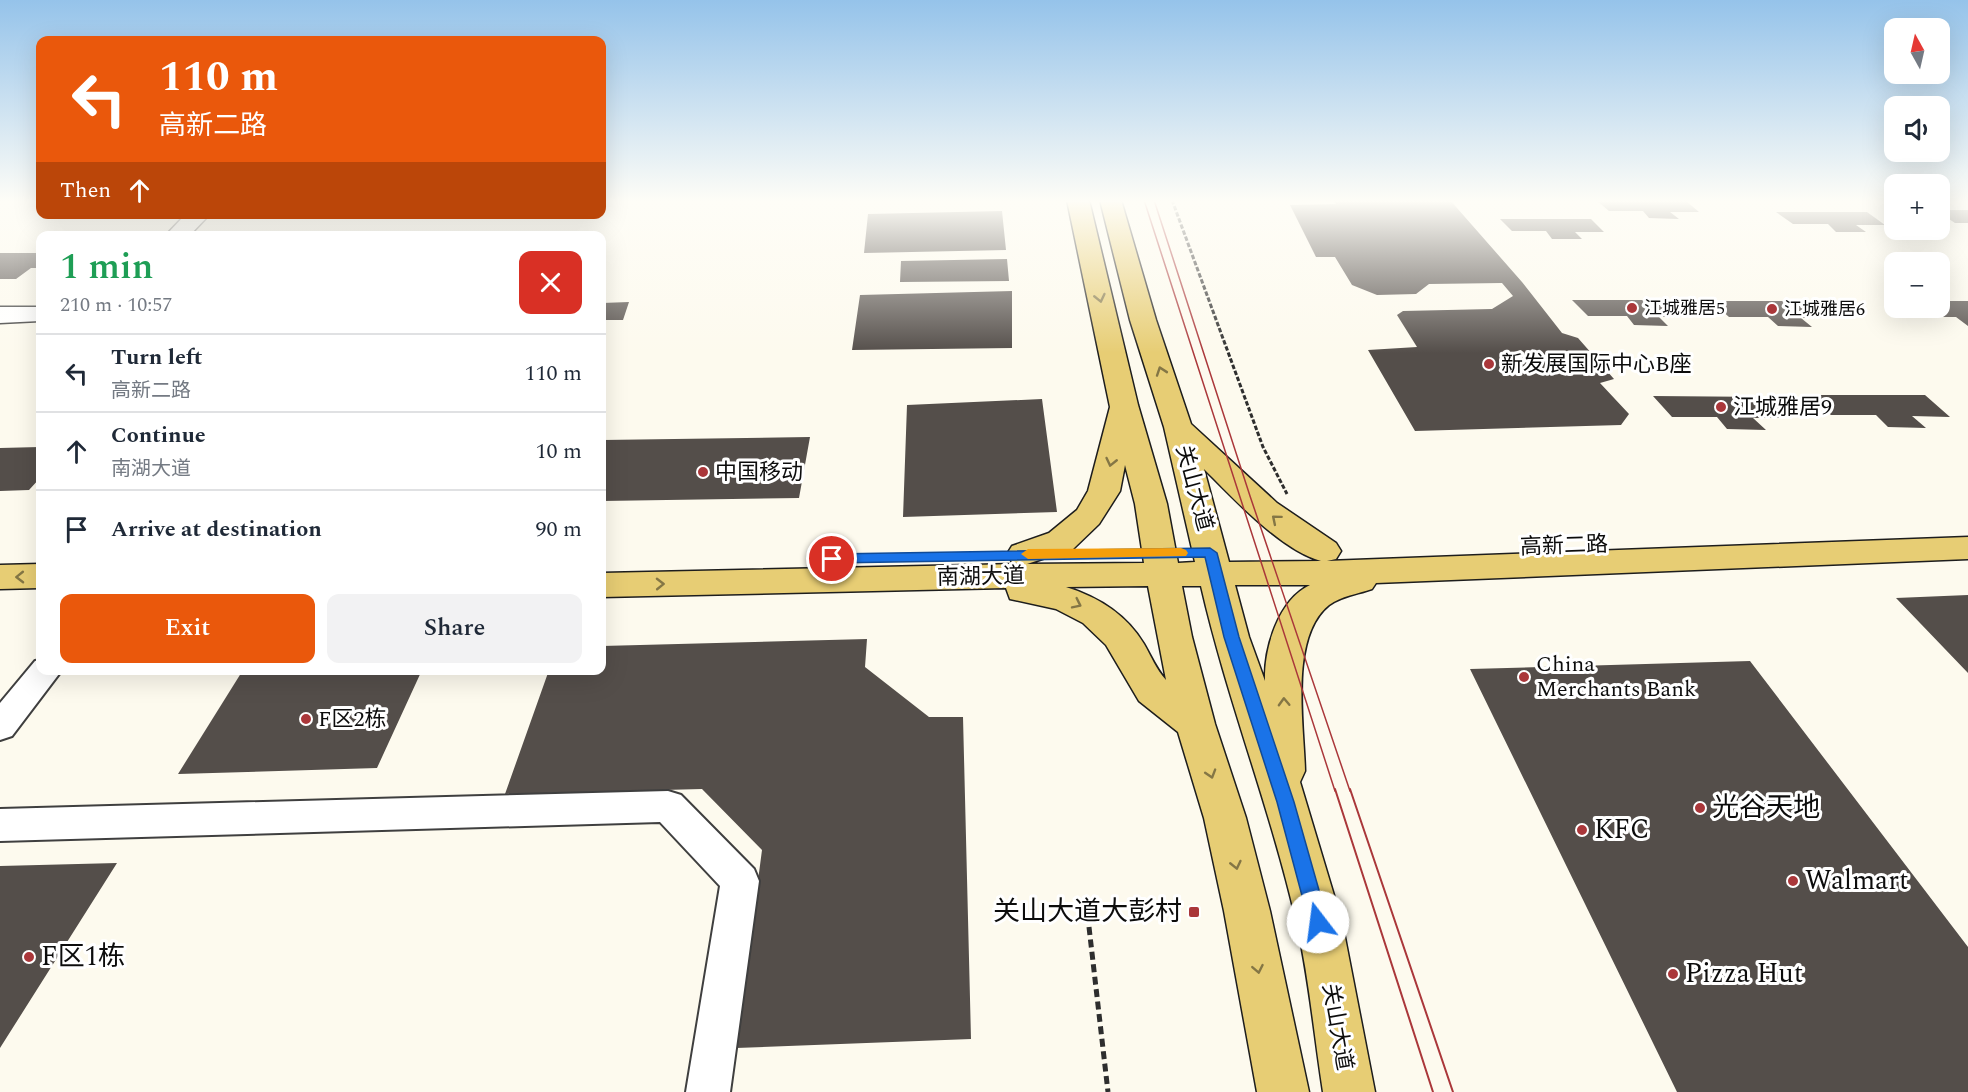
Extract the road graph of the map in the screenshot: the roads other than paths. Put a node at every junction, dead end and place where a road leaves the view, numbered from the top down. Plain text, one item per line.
1 (1089, 251) edge
2 (1124, 251) edge
3 (36, 314) edge
4 (0, 315) edge
5 (1124, 405) junction
6 (1178, 427) junction
7 (1968, 531) edge
8 (1968, 548) edge
9 (1324, 551) junction
10 (1024, 554) junction
11 (606, 563) edge
12 (1213, 563) junction
13 (1162, 564) junction
14 (1411, 569) junction
15 (36, 576) edge
16 (0, 577) edge
17 (832, 580) junction
18 (606, 585) edge
19 (36, 598) edge
20 (0, 600) edge
21 (42, 675) edge
22 (1195, 724) junction
23 (0, 727) edge
24 (1286, 802) junction
25 (0, 825) edge
26 (708, 1092) edge
27 (1283, 1092) edge
28 (1349, 1092) edge

1 -> 5 main road, 关山大道
6 -> 2 main road, 关山大道
3 - 4 street
5 -> 10 main road
5 - 13 main road, 关山大道
9 -> 6 main road
6 - 12 main road, 关山大道
7 - 9 main road, 高新二路
8 - 14 main road, 高新二路
9 - 12 main road, 高新二路
10 - 11 main road, 南湖大道
10 - 13 main road, 南湖大道
12 - 13 main road, 南湖大道
12 - 14 main road, 高新二路
12 - 24 main road, 关山大道
13 - 17 main road, 南湖大道
13 - 22 main road, 关山大道
24 -> 14 main road
15 -> 16 main road
18 -> 17 main road, 南湖大道
17 -> 22 main road
19 - 20 main road
21 - 23 street
22 -> 27 main road, 关山大道
24 - 28 main road, 关山大道
25 - 26 street

